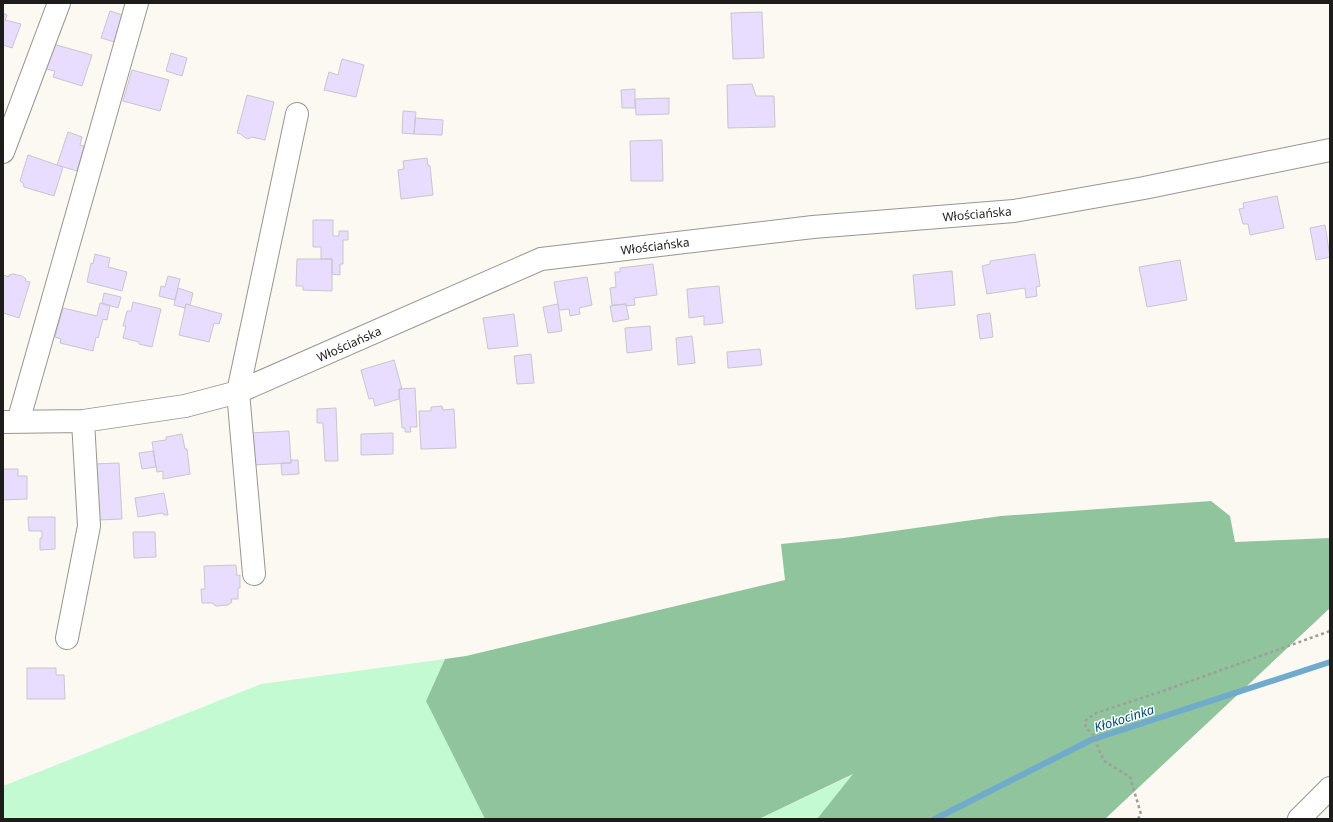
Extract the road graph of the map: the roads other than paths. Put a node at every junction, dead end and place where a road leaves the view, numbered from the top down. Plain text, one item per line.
1 (59, 3) edge
2 (137, 3) edge
3 (297, 114) dead end
4 (1330, 150) edge
5 (3, 152) edge
6 (238, 392) junction
7 (83, 421) junction
8 (10, 422) edge
9 (254, 574) dead end
10 (67, 638) dead end
11 (1330, 788) edge
12 (1299, 819) edge

1 - 5 main road
2 - 8 main road
3 - 6 main road
4 - 6 main road, Włościańska
6 - 7 main road, Włościańska
6 - 9 main road
7 - 8 main road, Włościańska
7 - 10 main road
11 - 12 main road

